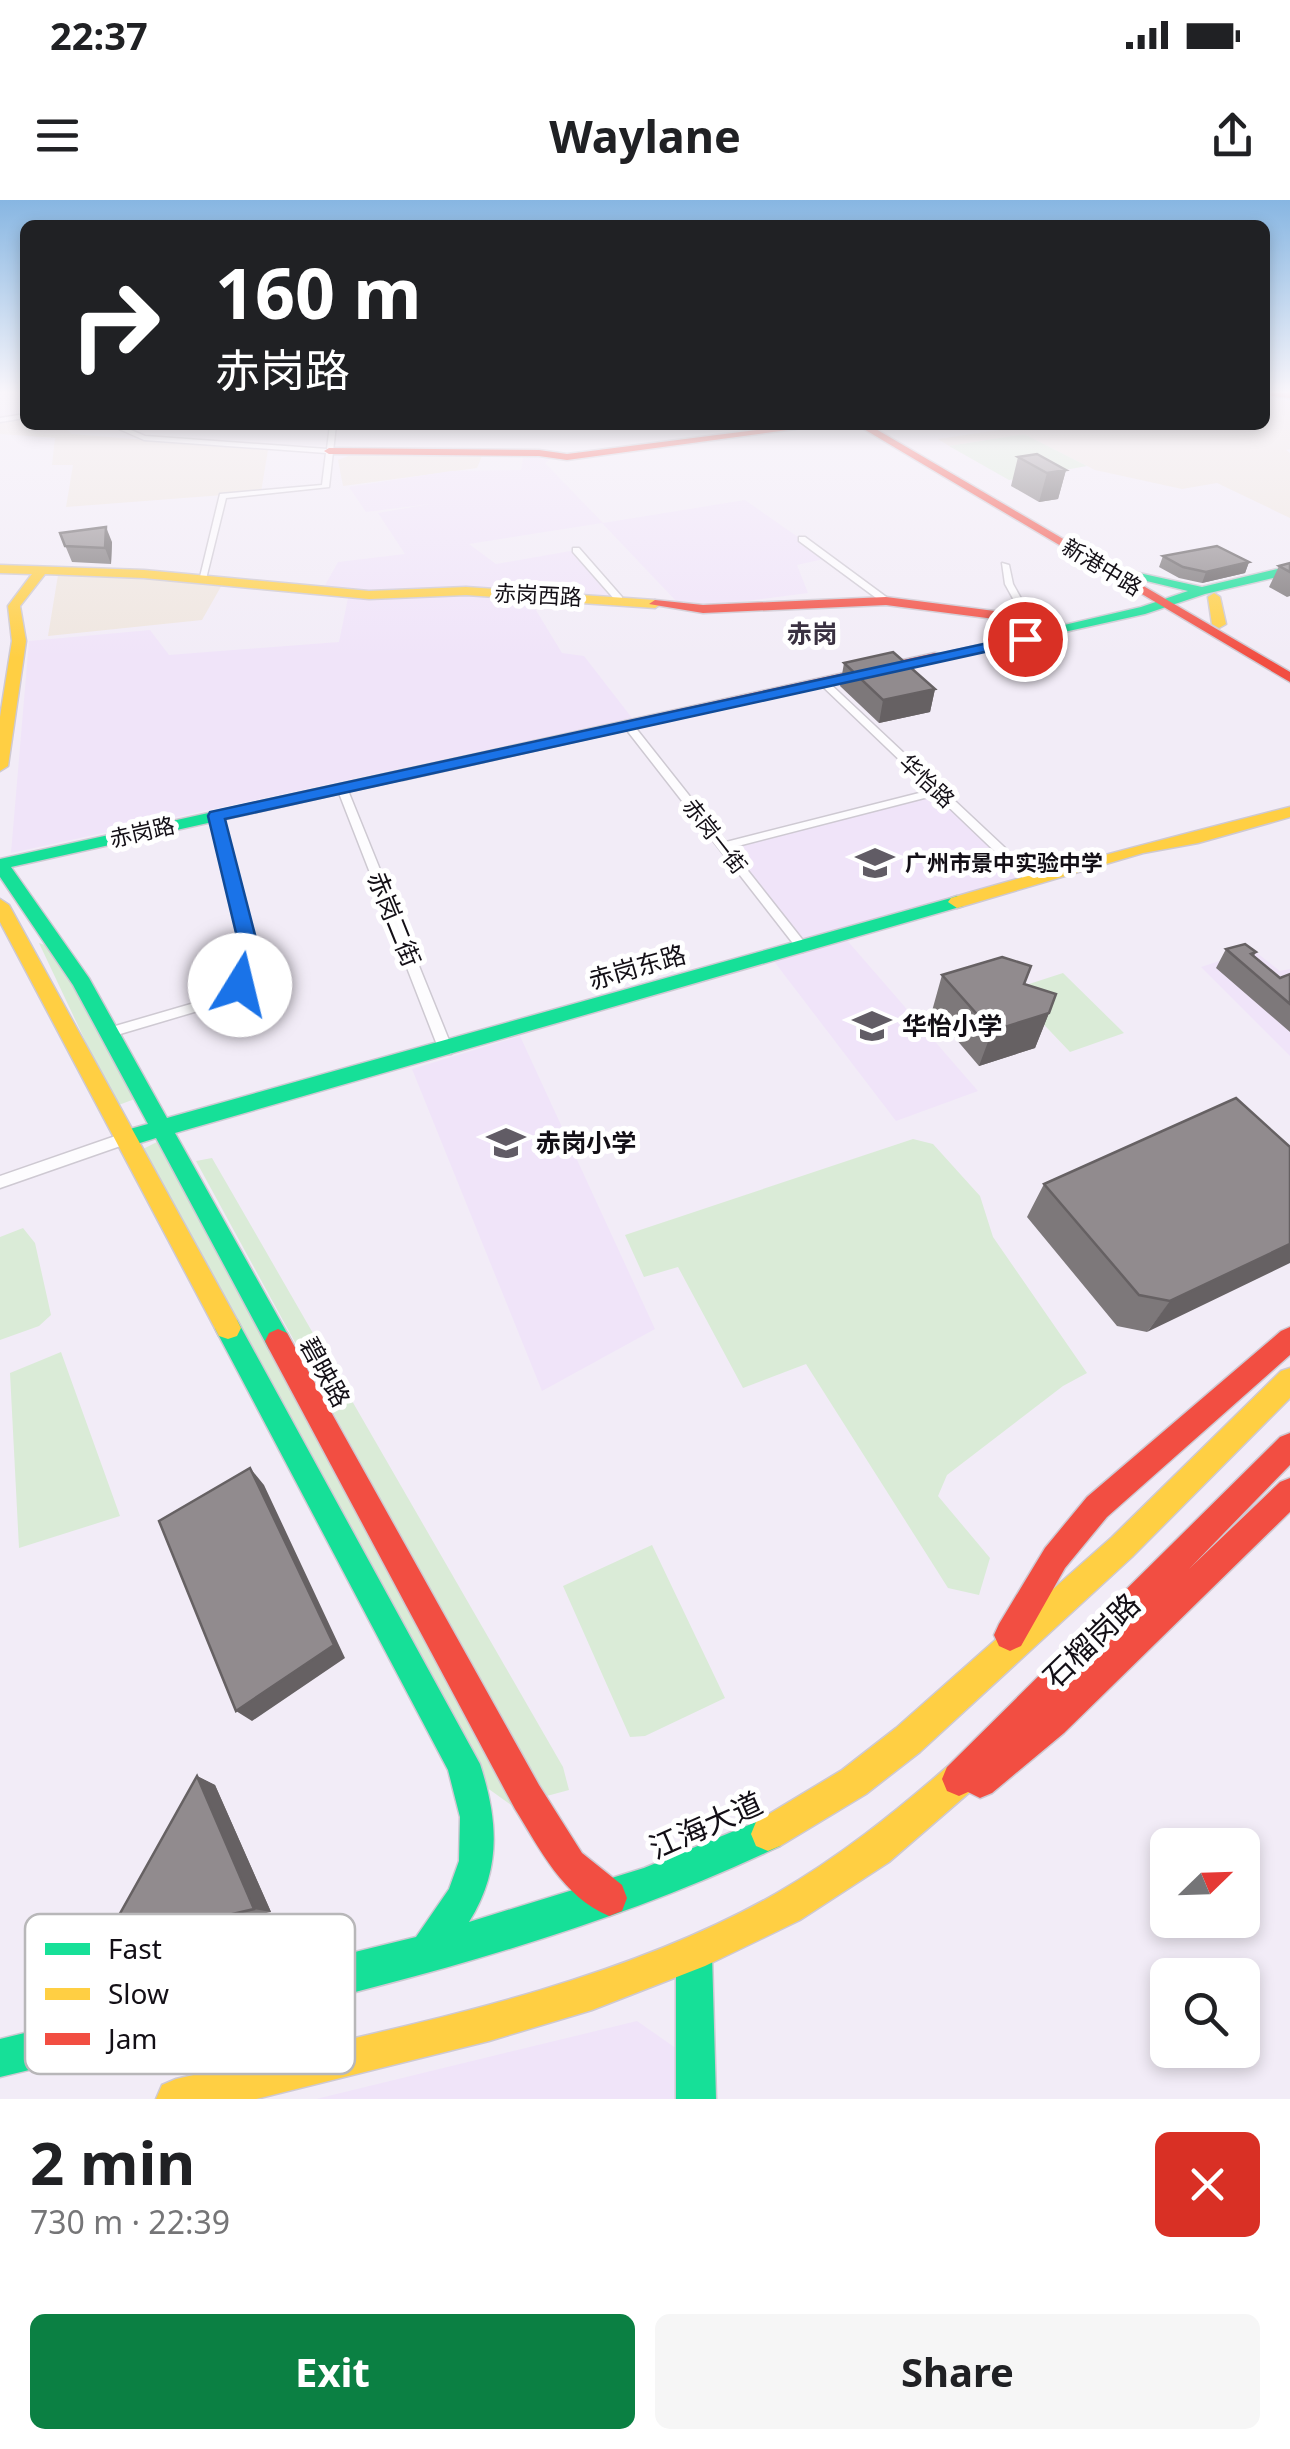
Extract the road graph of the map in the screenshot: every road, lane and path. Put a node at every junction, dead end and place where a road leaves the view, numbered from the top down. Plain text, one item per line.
1 (326, 481) edge
2 (964, 481) edge
3 (974, 481) edge
4 (802, 539) dead end
5 (576, 550) dead end
6 (1004, 564) dead end
7 (0, 570) edge
8 (1290, 570) edge
9 (40, 572) junction
10 (202, 579) junction
11 (1290, 579) edge
12 (619, 600) junction
13 (886, 601) junction
14 (1185, 601) junction
15 (1029, 620) junction
16 (1075, 625) junction
17 (988, 645) junction
18 (1290, 665) edge
19 (1290, 678) edge
20 (822, 681) junction
21 (3, 711) edge
22 (627, 724) junction
23 (0, 766) edge
24 (342, 788) junction
25 (938, 791) junction
26 (1290, 812) edge
27 (216, 816) junction
28 (723, 846) junction
29 (51, 852) junction
30 (0, 864) edge
31 (1032, 880) junction
32 (0, 905) edge
33 (33, 910) junction
34 (803, 948) junction
35 (110, 1032) junction
36 (446, 1050) junction
37 (161, 1128) junction
38 (126, 1138) junction
39 (0, 1182) edge
40 (1290, 1340) edge
41 (1290, 1380) edge
42 (1290, 1446) edge
43 (1290, 1492) edge
44 (1000, 1653) junction
45 (922, 1816) junction
46 (609, 1898) junction
47 (424, 1954) junction
48 (694, 1956) junction
49 (355, 1971) edge
50 (25, 2052) edge
51 (355, 2054) edge
52 (0, 2058) edge
53 (275, 2074) edge
54 (176, 2099) edge
55 (696, 2099) edge

1 - 10 street
2 - 14 main road, 新港中路
3 - 14 main road, 新港中路
4 - 13 street
5 - 12 street
6 - 15 street
7 - 9 main road, 赤岗西路
8 - 14 main road
9 - 10 main road, 赤岗西路
9 - 21 main road
10 - 12 main road, 赤岗西路
11 - 14 main road
12 - 13 main road, 赤岗西路
13 - 15 main road, 赤岗西路
14 - 16 main road, 赤岗路
14 - 17 main road, 赤岗路
14 - 18 main road, 新港中路
14 - 19 main road, 新港中路
15 - 16 main road, 赤岗西路
16 - 17 main road, 赤岗路
17 - 20 main road, 赤岗路
20 - 22 main road, 赤岗路
20 - 25 street, 华怡路
21 - 23 main road
22 - 24 main road, 赤岗路
22 - 28 street, 赤岗一街
24 - 27 main road, 赤岗路
24 - 36 street, 赤岗二街
25 - 28 street
25 - 31 street, 华怡路
26 - 31 main road, 赤岗东路
27 - 29 main road, 赤岗路
27 - 35 street
28 - 34 street, 赤岗一街
29 - 30 main road, 赤岗路
29 - 33 main road
30 - 33 main road, 碧映路
31 - 34 main road, 赤岗东路
32 - 38 main road
33 - 35 main road, 碧映路
34 - 36 main road, 赤岗东路
35 - 37 main road, 碧映路
36 - 37 main road, 赤岗东路
37 - 38 main road, 赤岗东路
37 - 46 main road, 碧映路
38 - 39 street, 赤岗东路
38 - 47 main road
40 - 44 main road
41 - 44 main road, 江海大道
42 - 45 main road
43 - 45 main road, 石榴岗路
44 - 46 main road, 江海大道
45 - 48 main road
46 - 47 main road, 江海大道
47 - 49 main road, 江海大道
48 - 51 main road
48 - 55 main road
50 - 52 main road, 江海大道
53 - 54 main road

